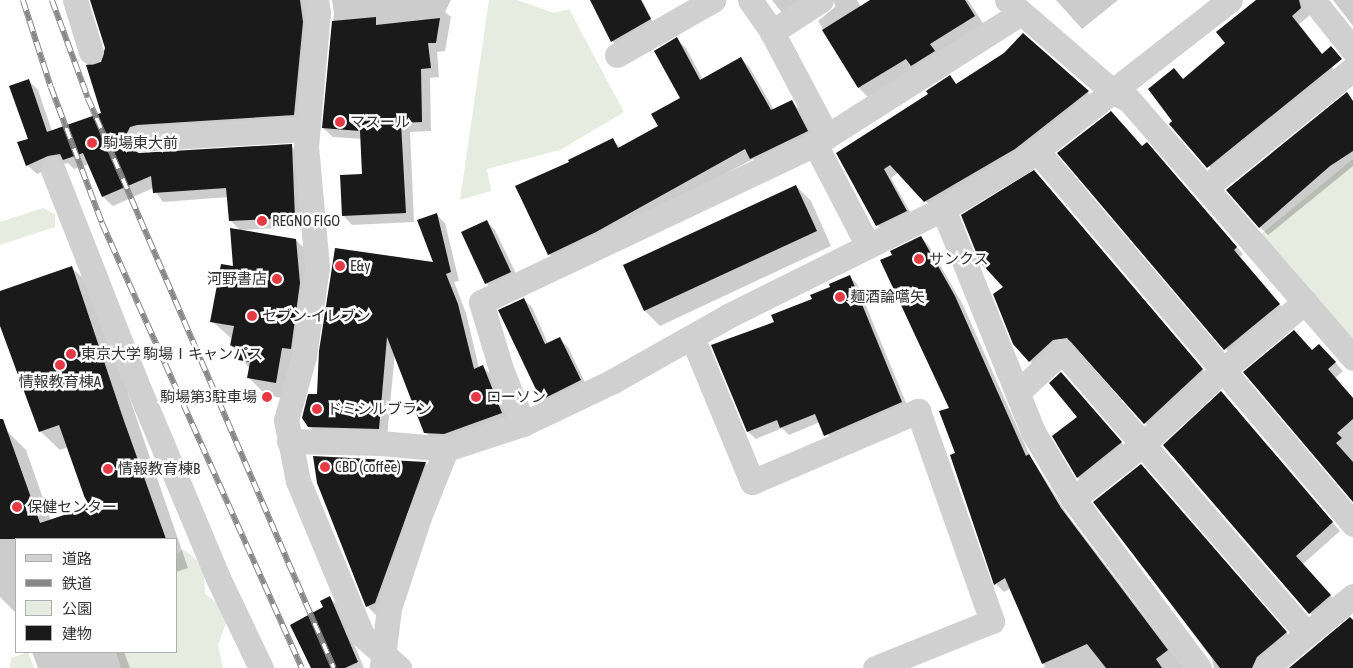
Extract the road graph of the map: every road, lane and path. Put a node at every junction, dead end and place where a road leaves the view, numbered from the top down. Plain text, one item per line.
1 (74, 0) edge
2 (316, 0) edge
3 (713, 0) edge
4 (750, 0) edge
5 (821, 0) edge
6 (1230, 0) edge
7 (1313, 0) edge
8 (1014, 7) edge
9 (772, 32) junction
10 (1353, 50) edge
11 (91, 52) dead end
12 (617, 55) dead end
13 (1353, 69) edge
14 (1112, 91) junction
15 (307, 129) junction
16 (138, 139) dead end
17 (821, 140) junction
18 (1037, 151) junction
19 (53, 170) dead end
20 (1206, 187) junction
21 (943, 209) junction
22 (868, 246) junction
23 (1305, 302) junction
24 (692, 337) junction
25 (1353, 358) edge
26 (1223, 370) junction
27 (1018, 392) junction
28 (523, 424) junction
29 (290, 441) junction
30 (1143, 444) junction
31 (446, 449) junction
32 (1073, 499) junction
33 (1353, 524) edge
34 (1353, 596) edge
35 (1307, 634) junction
36 (388, 663) edge
37 (261, 668) edge
38 (875, 668) edge
39 (1199, 668) edge
40 (1266, 668) edge

1 - 11 street
2 - 15 street
3 - 12 street
4 - 9 street
5 - 9 street
6 - 14 street
7 - 10 street
8 - 14 street
8 - 17 street
9 - 17 street
13 - 20 street
14 - 18 street
14 - 20 street
15 - 16 street
15 - 29 street
17 - 22 street
17 - 28 street
18 - 21 street
18 - 26 street
19 - 37 street
20 - 23 street
21 - 22 street
21 - 27 street
22 - 24 street
23 - 25 street
23 - 26 street
24 - 28 street
24 - 38 street
26 - 30 street
26 - 33 street
27 - 30 street
27 - 32 street
28 - 31 street
29 - 31 street
29 - 36 street
30 - 32 street
30 - 35 street
31 - 36 street
32 - 39 street
34 - 35 street
35 - 40 street

